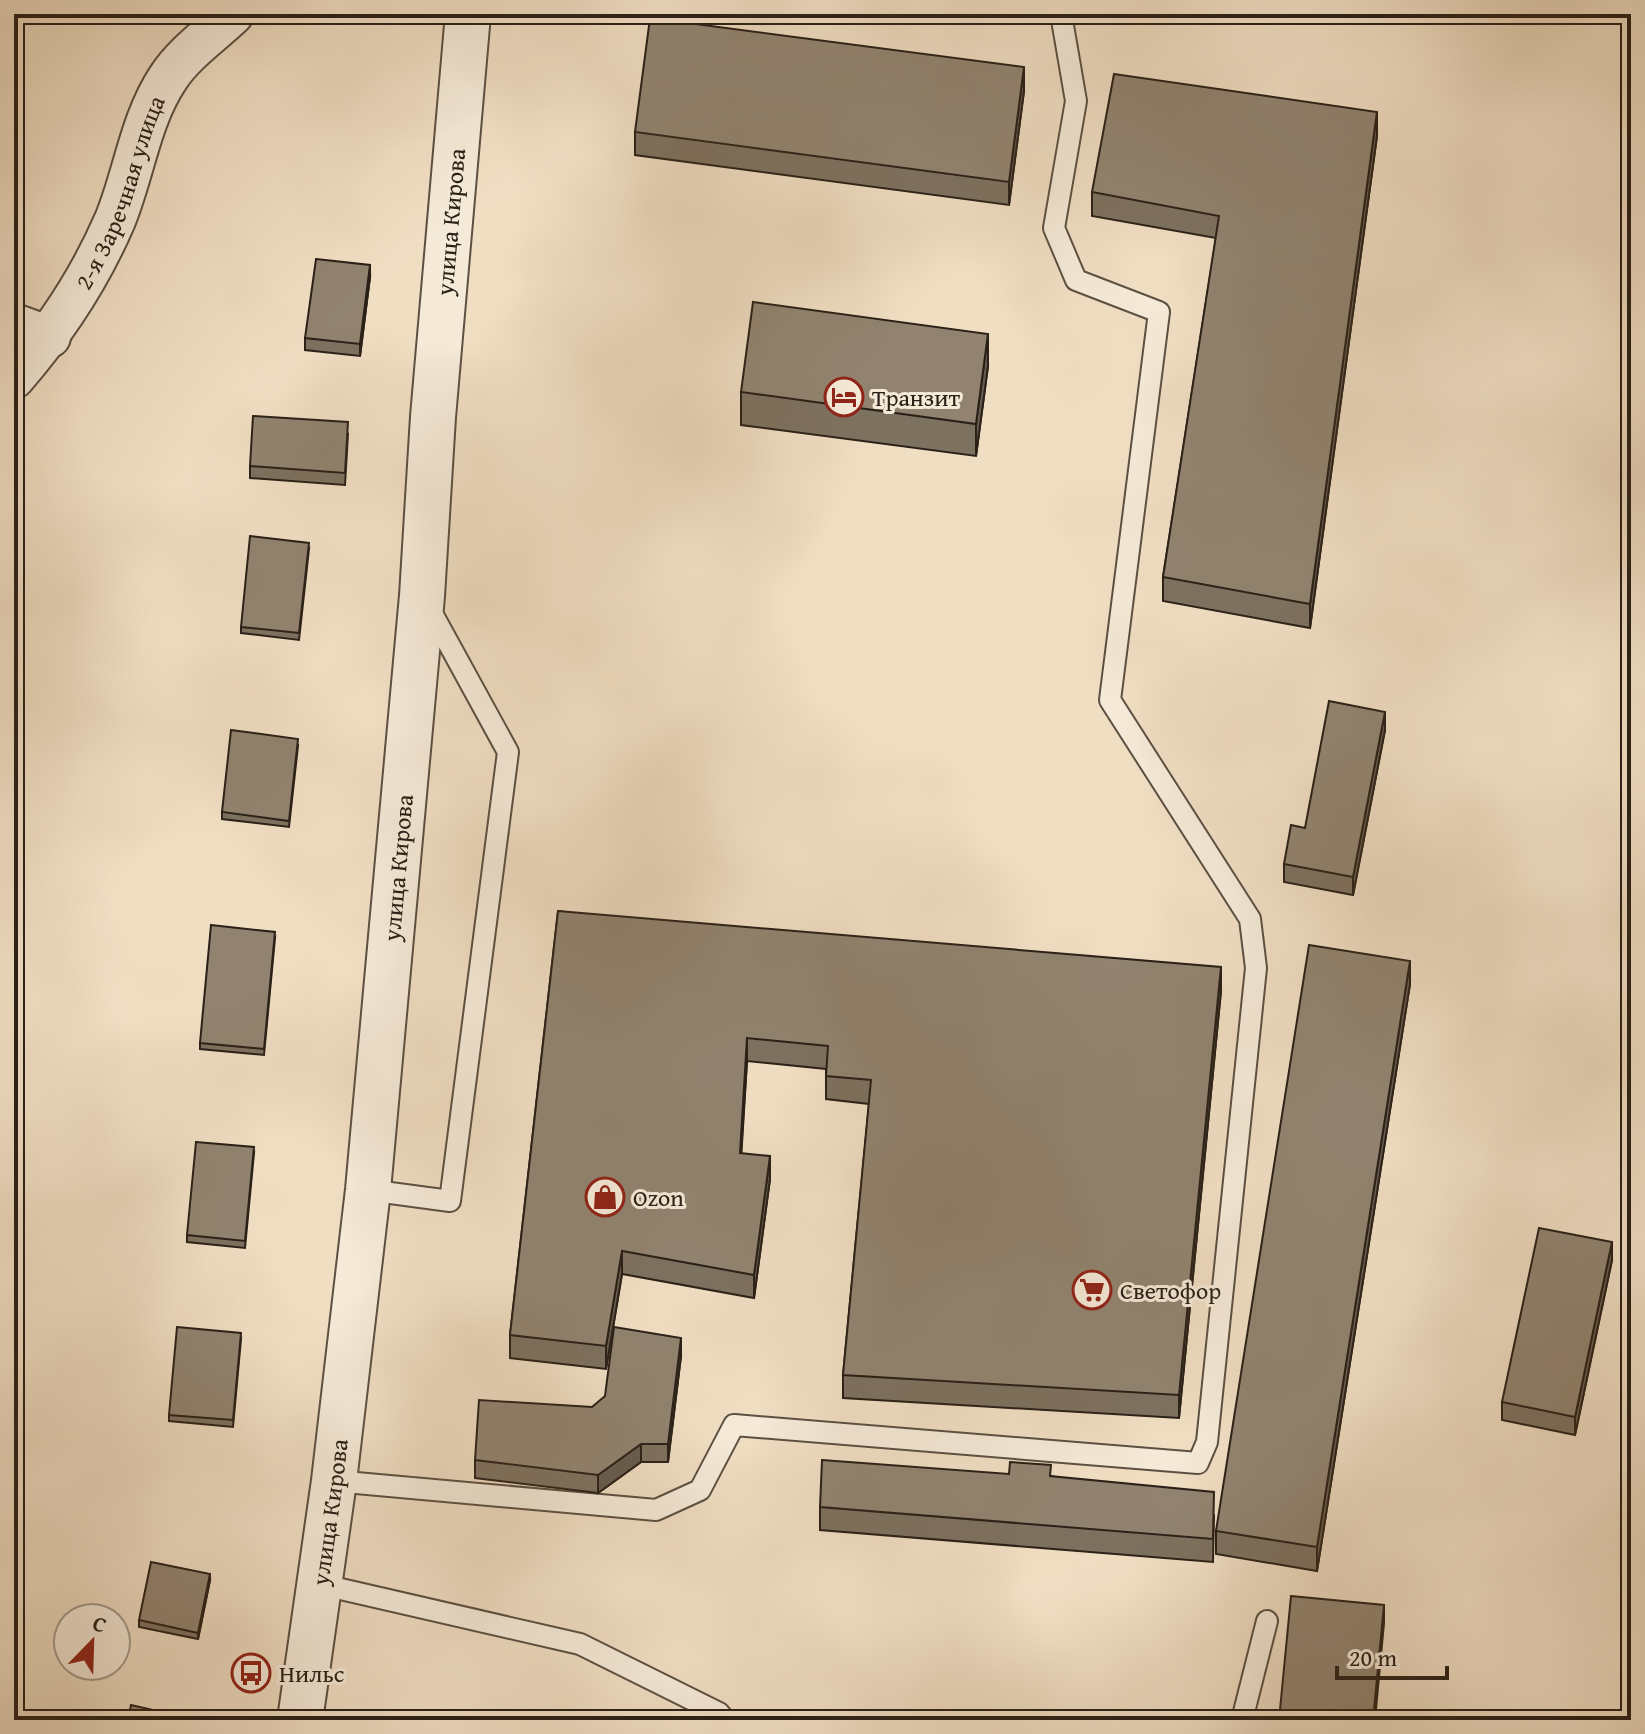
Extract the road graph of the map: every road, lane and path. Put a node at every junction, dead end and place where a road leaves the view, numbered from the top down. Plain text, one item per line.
1 (233, 14) edge
2 (468, 14) edge
3 (1061, 14) edge
4 (32, 330) edge
5 (14, 378) edge
6 (422, 596) junction
7 (368, 1190) junction
8 (334, 1481) junction
9 (319, 1584) junction
10 (1267, 1621) dead end
11 (300, 1720) edge
12 (725, 1720) edge
13 (1242, 1720) edge

1 - 4 street, 2-я Заречная улица
2 - 6 street, улица Кирова
3 - 8 lane
4 - 5 street, 2-я Заречная улица
6 - 7 street, улица Кирова
6 - 7 lane
7 - 8 street, улица Кирова
8 - 9 street, улица Кирова
9 - 11 street, улица Кирова
9 - 12 lane
10 - 13 lane

